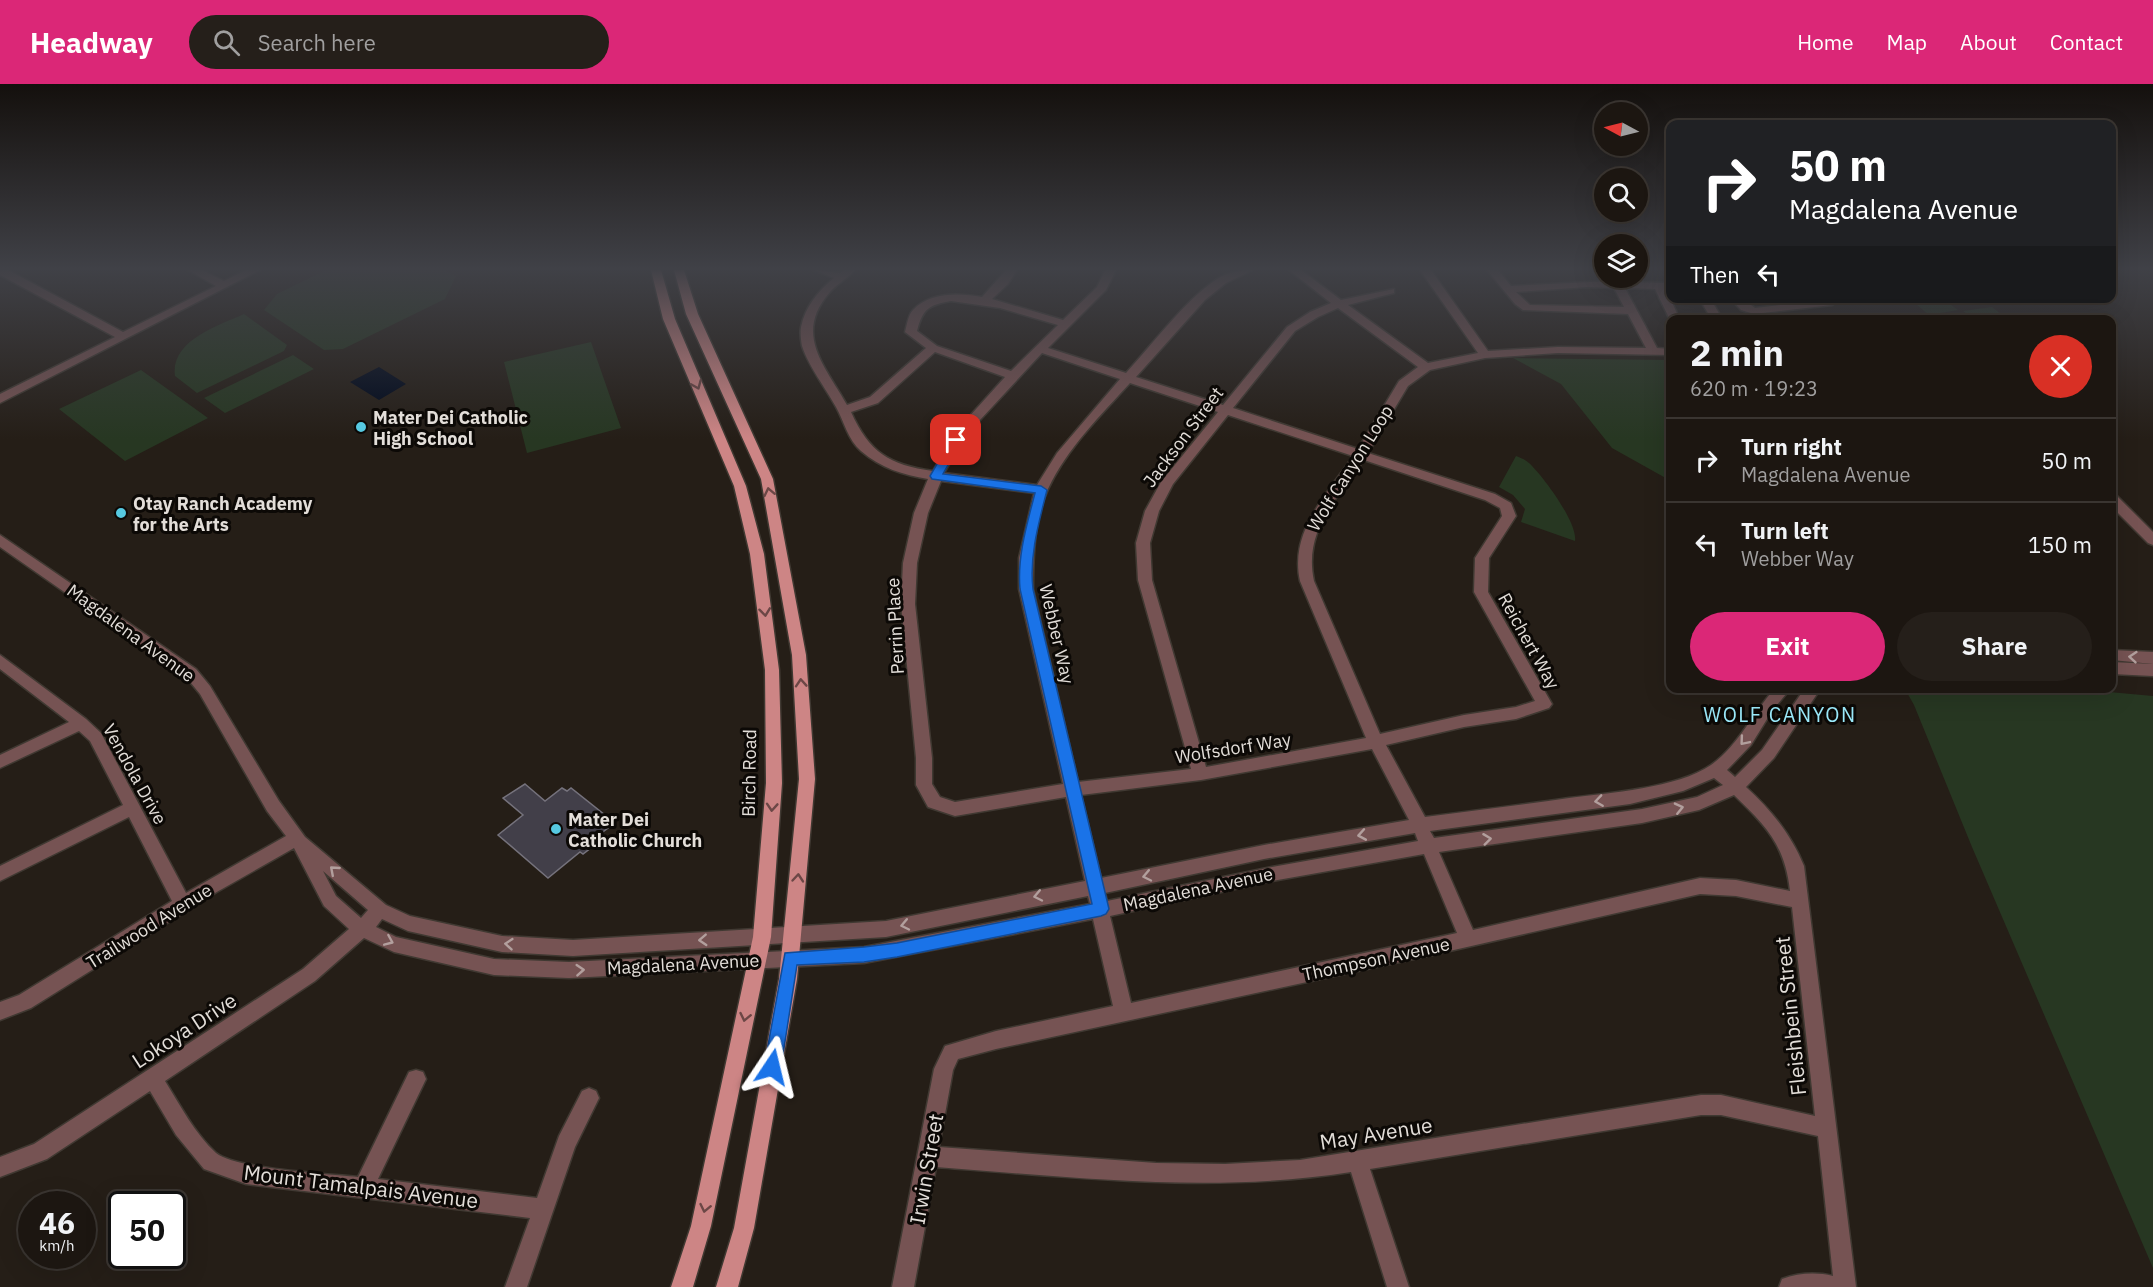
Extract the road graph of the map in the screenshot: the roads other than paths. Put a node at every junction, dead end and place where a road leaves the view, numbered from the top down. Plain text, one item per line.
1 (104, 326) edge
2 (146, 326) edge
3 (672, 326) edge
4 (698, 326) edge
5 (808, 326) edge
6 (911, 326) edge
7 (1063, 326) edge
8 (1175, 326) edge
9 (1295, 326) edge
10 (1368, 326) edge
11 (1465, 326) edge
12 (1641, 326) edge
13 (124, 337) junction
14 (933, 348) junction
15 (1040, 349) junction
16 (1653, 351) junction
17 (1666, 352) edge
18 (1485, 355) junction
19 (1426, 367) junction
20 (1013, 375) junction
21 (1129, 377) junction
22 (3, 394) edge
23 (1226, 409) junction
24 (844, 410) junction
25 (1360, 456) junction
26 (936, 476) junction
27 (1041, 490) junction
28 (2116, 503) edge
29 (0, 540) edge
30 (2153, 540) edge
31 (2116, 655) edge
32 (2153, 658) edge
33 (0, 661) edge
34 (2116, 668) edge
35 (2153, 670) edge
36 (1780, 693) edge
37 (1811, 693) edge
38 (1544, 705) joint
39 (81, 723) junction
40 (1376, 742) junction
41 (0, 762) edge
42 (1716, 770) junction
43 (1201, 774) junction
44 (1736, 787) junction
45 (1073, 789) junction
46 (930, 795) joint
47 (133, 808) junction
48 (1420, 825) junction
49 (297, 838) junction
50 (1429, 846) junction
51 (0, 874) edge
52 (1095, 887) junction
53 (1800, 901) junction
54 (186, 903) junction
55 (1101, 909) junction
56 (380, 910) junction
57 (362, 929) junction
58 (793, 936) junction
59 (762, 937) junction
60 (1468, 939) junction
61 (790, 958) junction
62 (758, 960) junction
63 (0, 1011) edge
64 (1124, 1014) junction
65 (952, 1053) joint
66 (152, 1077) junction
67 (416, 1079) dead end
68 (589, 1098) dead end
69 (1825, 1128) junction
70 (929, 1156) junction
71 (1358, 1161) junction
72 (0, 1167) edge
73 (364, 1186) junction
74 (544, 1209) junction
75 (516, 1287) edge
76 (682, 1287) edge
77 (727, 1287) edge
78 (903, 1287) edge
79 (1398, 1287) edge
80 (1790, 1287) edge
81 (1834, 1287) edge
82 (1845, 1287) edge

1 - 13 street
2 - 13 street
3 -> 59 main road, Birch Road
58 -> 4 main road
5 - 24 street
6 - 14 street
7 - 15 street, Perrin Place
8 - 21 street, Webber Way
9 - 23 street, Jackson Street
10 - 19 street
11 - 18 street
12 - 16 street
13 - 22 street
14 - 20 street
14 - 24 street
15 - 20 street, Perrin Place
15 - 21 street
16 - 17 street, Wolf Canyon Loop
16 - 18 street, Wolf Canyon Loop
18 - 19 street, Wolf Canyon Loop
19 - 25 street, Wolf Canyon Loop
20 - 26 street, Perrin Place
21 - 23 street
21 - 27 street, Webber Way
23 - 25 street
23 - 43 street, Jackson Street
24 - 26 street
25 - 38 street, Reichert Way
25 - 40 street, Wolf Canyon Loop
26 - 27 street
26 - 46 street, Perrin Place
27 - 45 street, Webber Way
28 - 30 street
29 - 49 street, Magdalena Avenue
32 -> 31 street
33 - 39 street, Vendola Drive
34 - 35 street
36 -> 42 street, Magdalena Avenue
37 - 44 street, Magdalena Avenue
38 - 40 street, Wolfsdorf Way
39 - 41 street
39 - 47 street, Vendola Drive
40 - 43 street, Wolfsdorf Way
40 - 48 street, Wolf Canyon Loop
42 - 44 street, Fleishbein Street
42 -> 48 street, Magdalena Avenue
43 - 45 street, Wolfsdorf Way
50 -> 44 street, Magdalena Avenue
44 - 53 street, Fleishbein Street
45 - 46 street, Wolfsdorf Way
45 - 52 street, Webber Way
47 - 51 street
47 - 54 street, Vendola Drive
48 - 50 street, Wolf Canyon Loop
48 -> 52 street, Magdalena Avenue
49 - 54 street, Trailwood Avenue
56 -> 49 street, Magdalena Avenue
49 - 57 street, Magdalena Avenue
50 - 55 street, Magdalena Avenue
50 - 60 street, Wolf Canyon Loop
52 - 55 street, Webber Way
52 -> 58 street, Magdalena Avenue
53 - 60 street, Thompson Avenue
53 - 69 street, Fleishbein Street
54 - 63 street, Trailwood Avenue
55 - 61 street, Magdalena Avenue
55 - 64 street, Webber Way
56 - 57 street, Lokoya Drive
59 -> 56 street, Magdalena Avenue
57 -> 62 street, Magdalena Avenue
57 - 66 street, Lokoya Drive
58 - 59 street, Magdalena Avenue
58 - 61 main road
59 - 62 main road, Birch Road
60 - 64 street, Thompson Avenue
61 - 62 street, Magdalena Avenue
61 - 77 main road
62 -> 76 main road, Birch Road
64 - 65 street, Thompson Avenue
65 - 70 street, Irwin Street
66 - 72 street, Lokoya Drive
66 - 73 street, Mount Tamalpais Avenue
67 - 73 street
68 - 74 street
69 - 71 street, May Avenue
69 - 82 street, Fleishbein Street
70 - 71 street, May Avenue
70 - 78 street, Irwin Street
71 - 79 street
73 - 74 street, Mount Tamalpais Avenue
74 - 75 street
80 - 81 street

